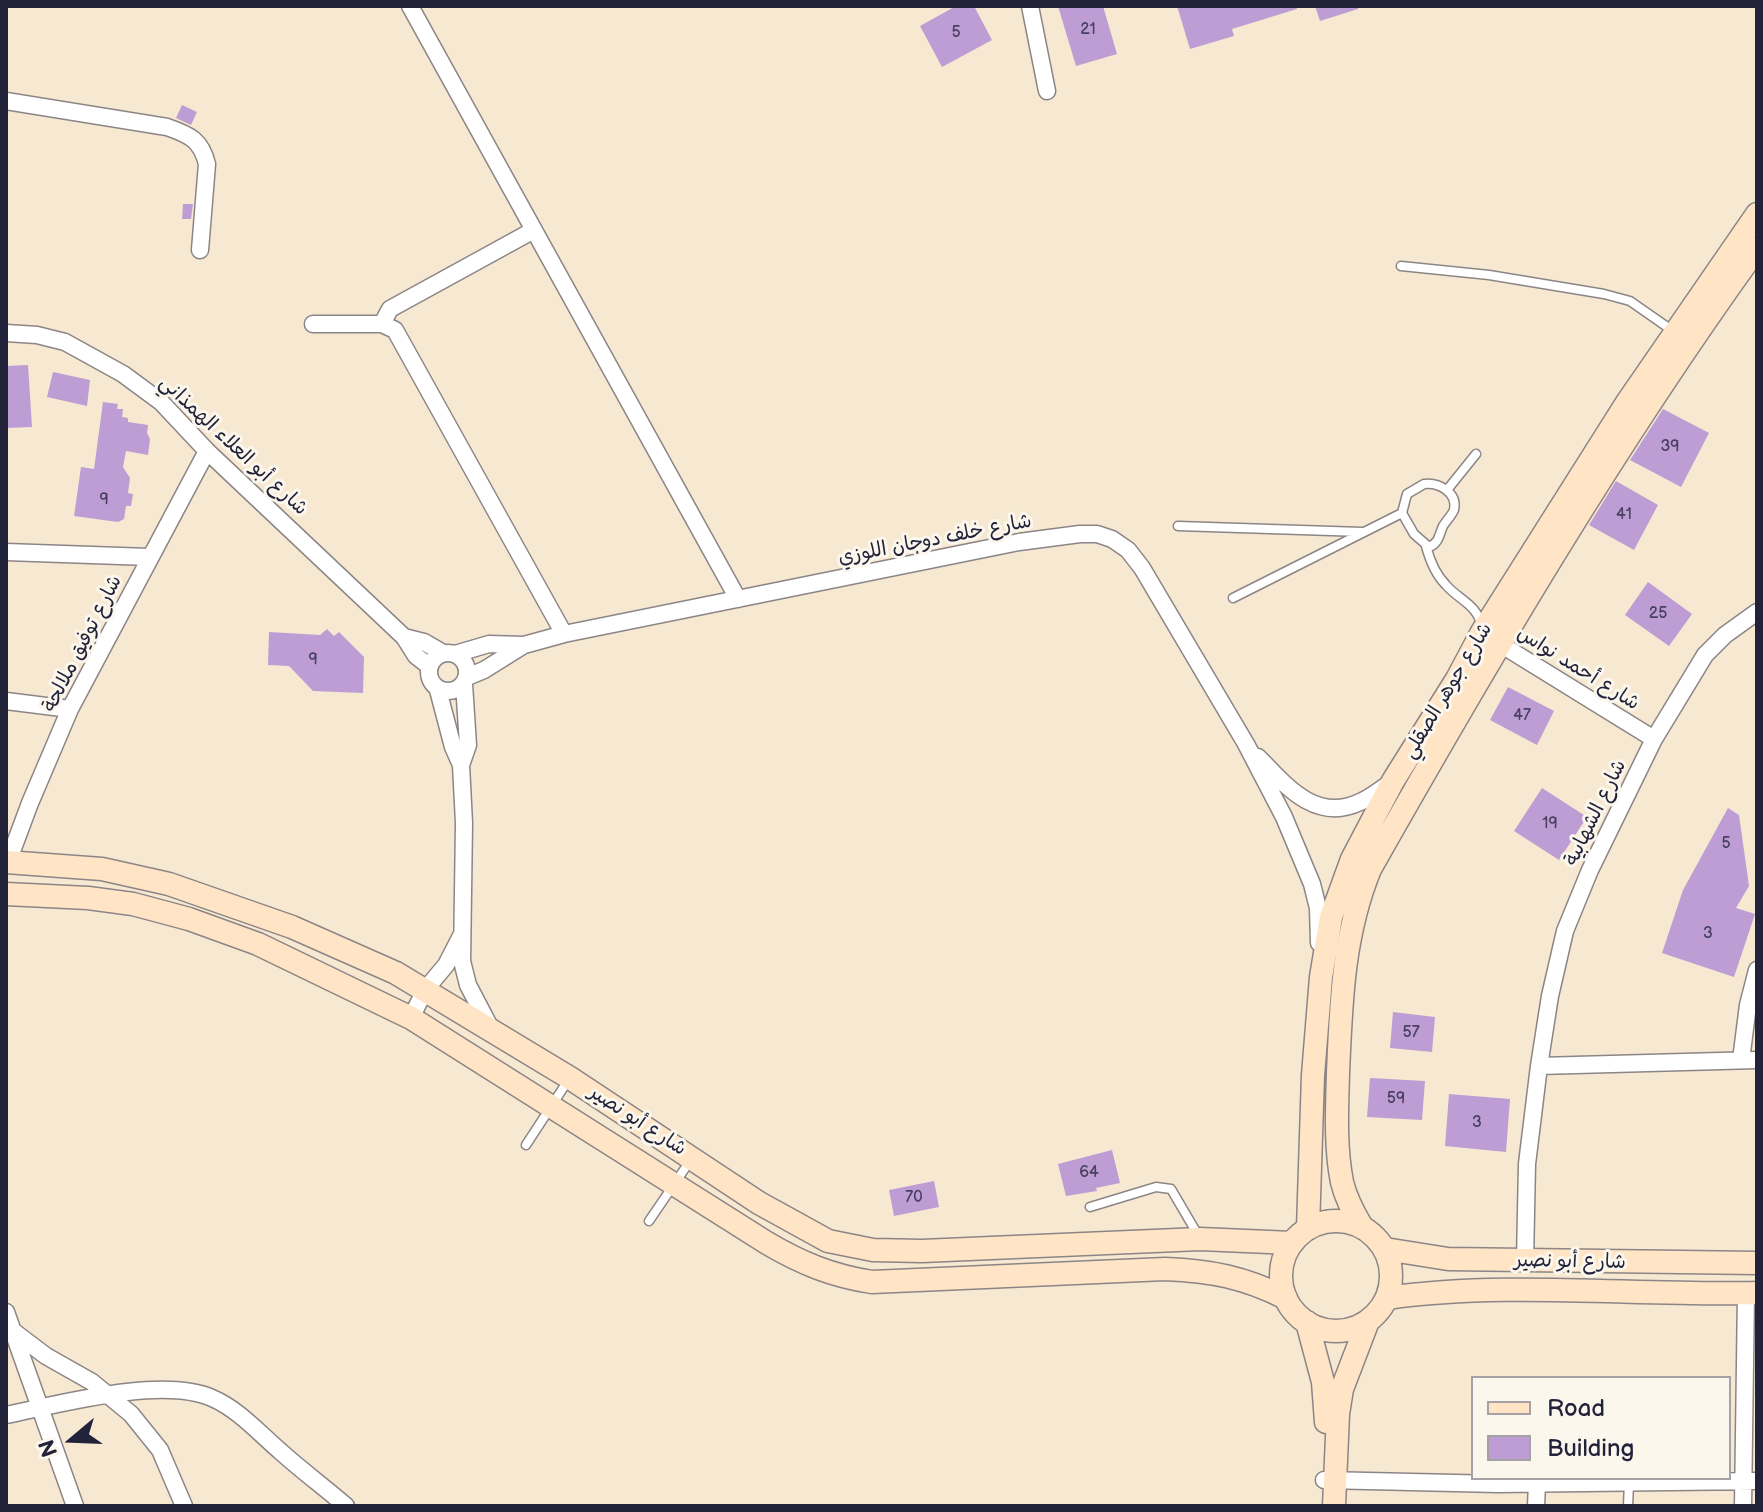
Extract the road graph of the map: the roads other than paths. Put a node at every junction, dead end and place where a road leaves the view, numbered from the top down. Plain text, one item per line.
1 (410, 6) edge
2 (1030, 6) edge
3 (1047, 91) dead end
4 (6, 101) edge
5 (1757, 214) edge
6 (534, 230) junction
7 (1757, 248) edge
8 (200, 250) dead end
9 (1401, 266) dead end
10 (313, 324) dead end
11 (382, 324) junction
12 (1674, 332) junction
13 (6, 333) edge
14 (207, 451) junction
15 (1476, 454) dead end
16 (1447, 490) junction
17 (1402, 513) junction
18 (1178, 526) dead end
19 (1363, 532) junction
20 (1426, 546) junction
21 (6, 552) edge
22 (149, 557) junction
23 (1233, 598) dead end
24 (738, 599) junction
25 (1757, 612) edge
26 (564, 634) junction
27 (404, 637) junction
28 (1491, 638) junction
29 (524, 645) junction
30 (449, 654) junction
31 (429, 666) junction
32 (465, 680) junction
33 (438, 690) junction
34 (6, 701) edge
35 (70, 709) junction
36 (1654, 739) junction
37 (1246, 744) junction
38 (461, 765) junction
39 (1393, 781) junction
40 (7, 862) edge
41 (6, 894) edge
42 (462, 935) junction
43 (1757, 970) edge
44 (1321, 977) junction
45 (425, 990) junction
46 (411, 1018) junction
47 (491, 1029) junction
48 (1749, 1060) edge
49 (1539, 1066) junction
50 (570, 1078) junction
51 (551, 1105) junction
52 (526, 1145) dead end
53 (693, 1157) junction
54 (674, 1185) junction
55 (1090, 1207) dead end
56 (649, 1221) dead end
57 (1362, 1227) junction
58 (1300, 1236) junction
59 (1200, 1239) junction
60 (1385, 1249) junction
61 (1525, 1261) junction
62 (1757, 1263) edge
63 (1752, 1293) edge
64 (1286, 1298) junction
65 (1387, 1298) junction
66 (6, 1312) edge
67 (1368, 1321) junction
68 (1307, 1322) junction
69 (13, 1331) junction
70 (110, 1396) junction
71 (39, 1408) junction
72 (6, 1415) edge
73 (1329, 1480) junction
74 (1751, 1481) edge
75 (1629, 1482) junction
76 (1537, 1484) junction
77 (75, 1506) edge
78 (184, 1506) edge
79 (346, 1506) edge
80 (1324, 1506) edge
81 (1334, 1506) edge
82 (1536, 1506) edge
83 (1628, 1506) edge
84 (1743, 1506) edge

1 - 6 street
2 - 3 street
4 - 8 street
5 - 12 main road, شارع جوهر الصقلي
6 - 11 street
6 - 24 street
7 - 28 main road, شارع جوهر الصقلي
9 - 12 lane
10 - 11 street
11 - 26 street
12 - 28 main road, شارع جوهر الصقلي
13 - 14 street, شارع أبو العلاء الهمذاني
14 - 22 street, شارع توفيق ملالحة
14 - 27 street, شارع أبو العلاء الهمذاني
15 - 16 lane
16 - 17 lane
16 - 20 lane
17 - 19 lane
17 - 20 lane
18 - 19 lane
19 - 23 lane
20 - 28 lane
21 - 22 street
22 - 35 street, شارع توفيق ملالحة
24 - 26 street, شارع خلف دوجان اللوزي
24 - 37 street, شارع خلف دوجان اللوزي
25 - 36 street, شارع الشهابية
26 - 29 street, شارع خلف دوجان اللوزي
27 - 30 street, شارع أبو العلاء الهمذاني
27 - 31 street, شارع أبو العلاء الهمذاني
28 - 36 street, شارع أحمد نواس
28 - 39 main road, شارع جوهر الصقلي
28 - 57 main road, شارع جوهر الصقلي
29 - 30 street, شارع خلف دوجان اللوزي
29 - 32 street, شارع خلف دوجان اللوزي
30 - 31 street
30 - 32 street
31 - 33 street
32 - 33 street
32 - 38 street
33 - 38 street
34 - 35 street
35 - 40 street, شارع توفيق ملالحة
36 - 49 street, شارع الشهابية
37 - 39 street, شارع خلف دوجان اللوزي
37 - 44 street, شارع خلف دوجان اللوزي
38 - 42 street
39 - 44 main road, شارع جوهر الصقلي
40 - 45 main road, شارع أبو نصير
41 - 46 main road, شارع أبو نصير
42 - 45 street
42 - 47 street
43 - 48 street
44 - 58 main road, شارع جوهر الصقلي
45 - 46 street
45 - 47 main road, شارع أبو نصير
46 - 51 main road, شارع أبو نصير
47 - 50 main road, شارع أبو نصير
48 - 49 street
49 - 61 street, شارع الشهابية
50 - 51 lane
50 - 53 main road, شارع أبو نصير
51 - 52 lane
51 - 54 main road, شارع أبو نصير
53 - 54 lane
53 - 59 main road, شارع أبو نصير
54 - 56 lane
54 - 64 main road, شارع أبو نصير
55 - 59 lane
57 - 58 main road
57 - 60 main road
58 - 59 main road, شارع أبو نصير
58 - 64 main road
60 - 61 main road, شارع أبو نصير
60 - 65 main road
61 - 62 main road, شارع أبو نصير
63 - 65 main road, شارع أبو نصير
63 - 74 street
64 - 68 main road
65 - 67 main road
66 - 69 street
67 - 68 main road
67 - 73 main road
68 - 73 main road
69 - 70 street
69 - 71 street
70 - 71 street
70 - 78 street
70 - 79 street
71 - 72 street
71 - 77 street
73 - 76 street
73 - 80 main road
73 - 81 main road
74 - 75 street
74 - 84 street
75 - 76 street
75 - 83 lane
76 - 82 street

